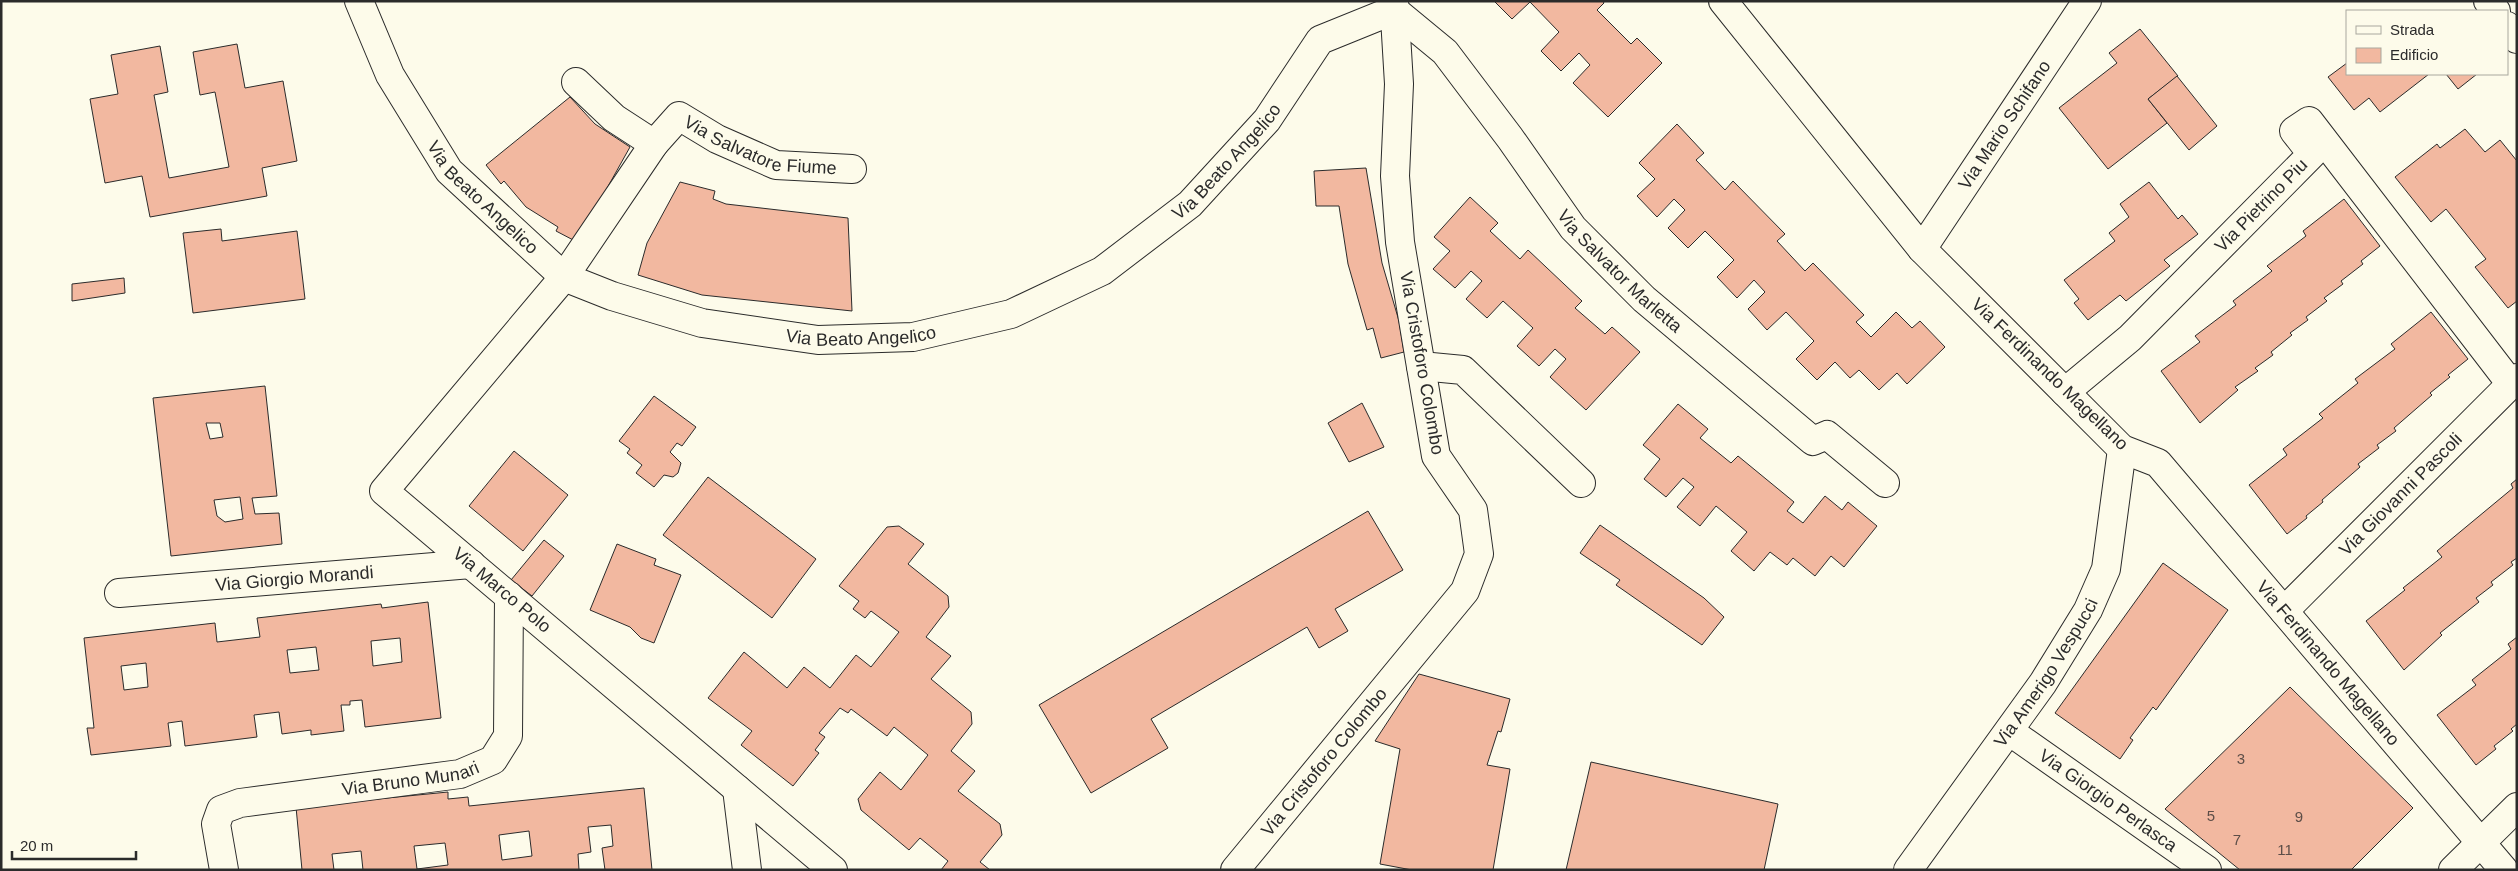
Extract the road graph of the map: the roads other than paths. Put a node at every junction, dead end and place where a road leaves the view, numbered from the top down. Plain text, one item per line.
1 (359, 1) edge
2 (1723, 1) edge
3 (2087, 1) edge
4 (1394, 6) edge
5 (2508, 27) edge
6 (2517, 39) edge
7 (576, 82) dead end
8 (654, 144) junction
9 (852, 169) dead end
10 (1922, 249) junction
11 (564, 277) junction
12 (1421, 366) junction
13 (2514, 381) edge
14 (2065, 392) junction
15 (2122, 449) junction
16 (1581, 483) dead end
17 (1885, 483) dead end
18 (471, 564) junction
19 (119, 593) dead end
20 (509, 596) junction
21 (2284, 611) junction
22 (2009, 731) junction
23 (737, 789) junction
24 (2517, 807) edge
25 (2481, 842) junction
26 (224, 870) edge
27 (747, 870) edge
28 (833, 870) edge
29 (1235, 870) edge
30 (1908, 870) edge
31 (2207, 870) edge
32 (2453, 870) edge
33 (2504, 870) edge

1 - 11 street, Via Beato Angelico
2 - 10 street, Via Ferdinando Magellano
3 - 10 street, Via Mario Schifano
4 - 11 street, Via Beato Angelico
4 - 12 street, Via Cristoforo Colombo
4 - 17 street, Via Salvator Marletta
5 - 6 street
7 - 8 street
8 - 9 street, Via Salvatore Fiume
8 - 11 street, Via Salvatore Fiume
10 - 14 street, Via Ferdinando Magellano
11 - 18 street, Via Marco Polo
12 - 16 street
12 - 29 street, Via Cristoforo Colombo
13 - 14 street, Via Pietrino Piu
13 - 21 street, Via Giovanni Pascoli
14 - 15 street, Via Ferdinando Magellano
15 - 21 street, Via Ferdinando Magellano
15 - 22 street, Via Amerigo Vespucci
18 - 19 street, Via Giorgio Morandi
18 - 20 street, Via Marco Polo
20 - 23 street, Via Marco Polo
20 - 26 street, Via Bruno Munari
21 - 25 street, Via Ferdinando Magellano
22 - 30 street, Via Amerigo Vespucci
22 - 31 street, Via Giorgio Perlasca
23 - 27 street
23 - 28 street, Via Marco Polo
24 - 25 street
25 - 32 street
25 - 33 street, Via Ferdinando Magellano

